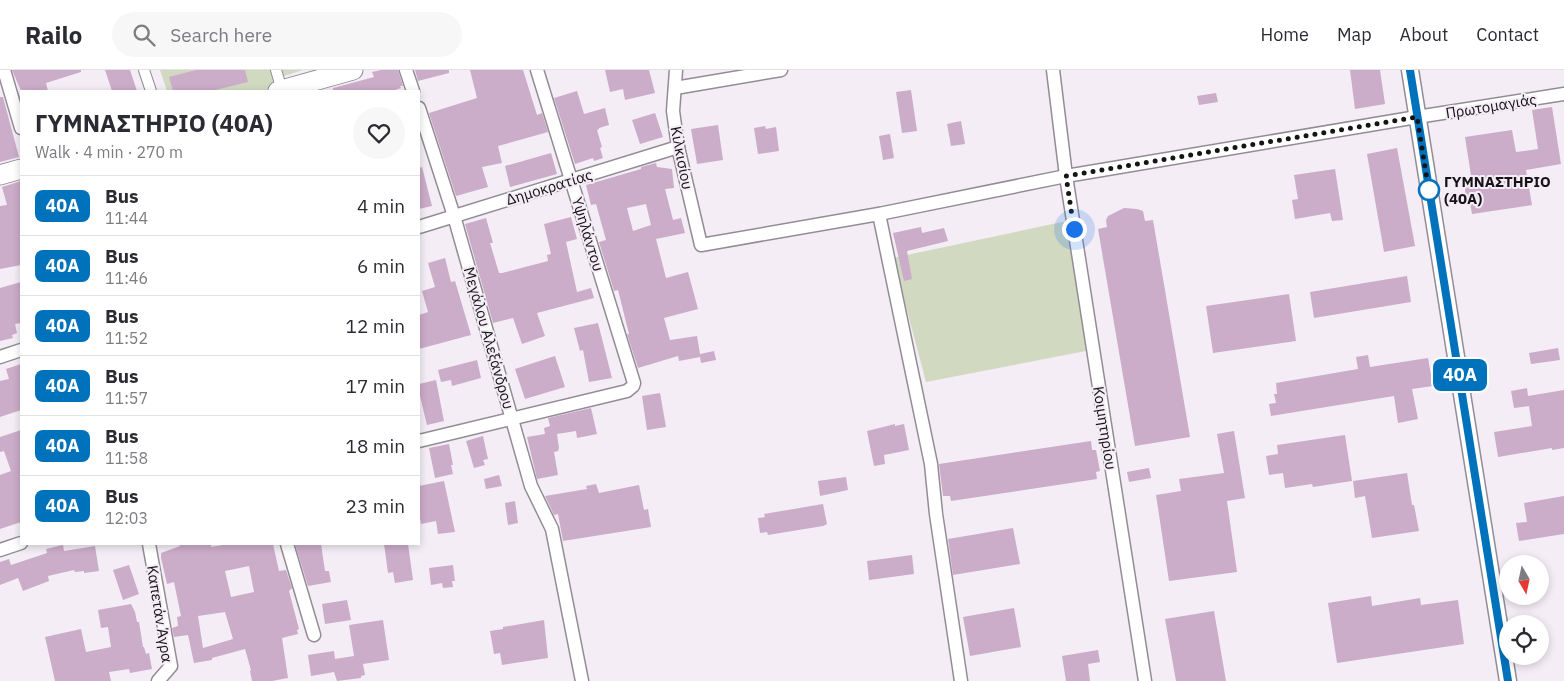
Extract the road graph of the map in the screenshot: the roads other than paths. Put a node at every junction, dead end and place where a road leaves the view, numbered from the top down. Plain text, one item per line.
1 (4, 70) edge
2 (144, 70) edge
3 (276, 70) edge
4 (353, 70) edge
5 (406, 70) edge
6 (537, 70) edge
7 (676, 70) edge
8 (781, 70) edge
9 (1053, 70) edge
10 (1410, 70) edge
11 (675, 88) junction
12 (151, 90) edge
13 (281, 90) edge
14 (284, 90) edge
15 (413, 90) edge
16 (1564, 94) edge
17 (420, 111) edge
18 (1417, 117) junction
19 (20, 125) edge
20 (678, 147) junction
21 (20, 169) edge
22 (0, 175) edge
23 (1066, 176) junction
24 (572, 181) junction
25 (879, 214) junction
26 (454, 216) junction
27 (420, 227) edge
28 (701, 245) joint
29 (20, 350) edge
30 (0, 357) edge
31 (512, 418) junction
32 (420, 441) edge
33 (20, 542) edge
34 (148, 545) edge
35 (287, 545) edge
36 (0, 550) edge
37 (314, 635) dead end
38 (158, 681) edge
39 (582, 681) edge
40 (961, 681) edge
41 (1145, 681) edge
42 (1508, 681) edge

1 - 19 street
2 - 12 street
3 - 13 street
4 - 14 main road
5 - 15 street
6 - 24 street, Υψηλάντου
7 - 11 street, Κιλκισίου
8 - 11 street
9 - 23 street, Κοιμητηρίου
10 - 18 street
11 - 20 street, Κιλκισίου
16 - 18 street, Πρωτομαγιάς
17 - 26 street, Μεγάλου Αλεξάνδρου
18 - 23 street, Πρωτομαγιάς
18 - 42 street
20 - 24 street, Δημοκρατίας
20 - 28 street, Κιλκισίου
21 - 22 main road
23 - 25 street, Πρωτομαγιάς
23 - 41 street, Κοιμητηρίου
24 - 26 street, Δημοκρατίας
24 - 31 street, Υψηλάντου
25 - 28 street, Πρωτομαγιάς
25 - 40 street
26 - 27 street, Δημοκρατίας
26 - 31 street, Μεγάλου Αλεξάνδρου
29 - 30 street
31 - 32 street
31 - 39 street, Μεγάλου Αλεξάνδρου
33 - 36 street
34 - 38 street, Καπετάν Άγρα
35 - 37 street

